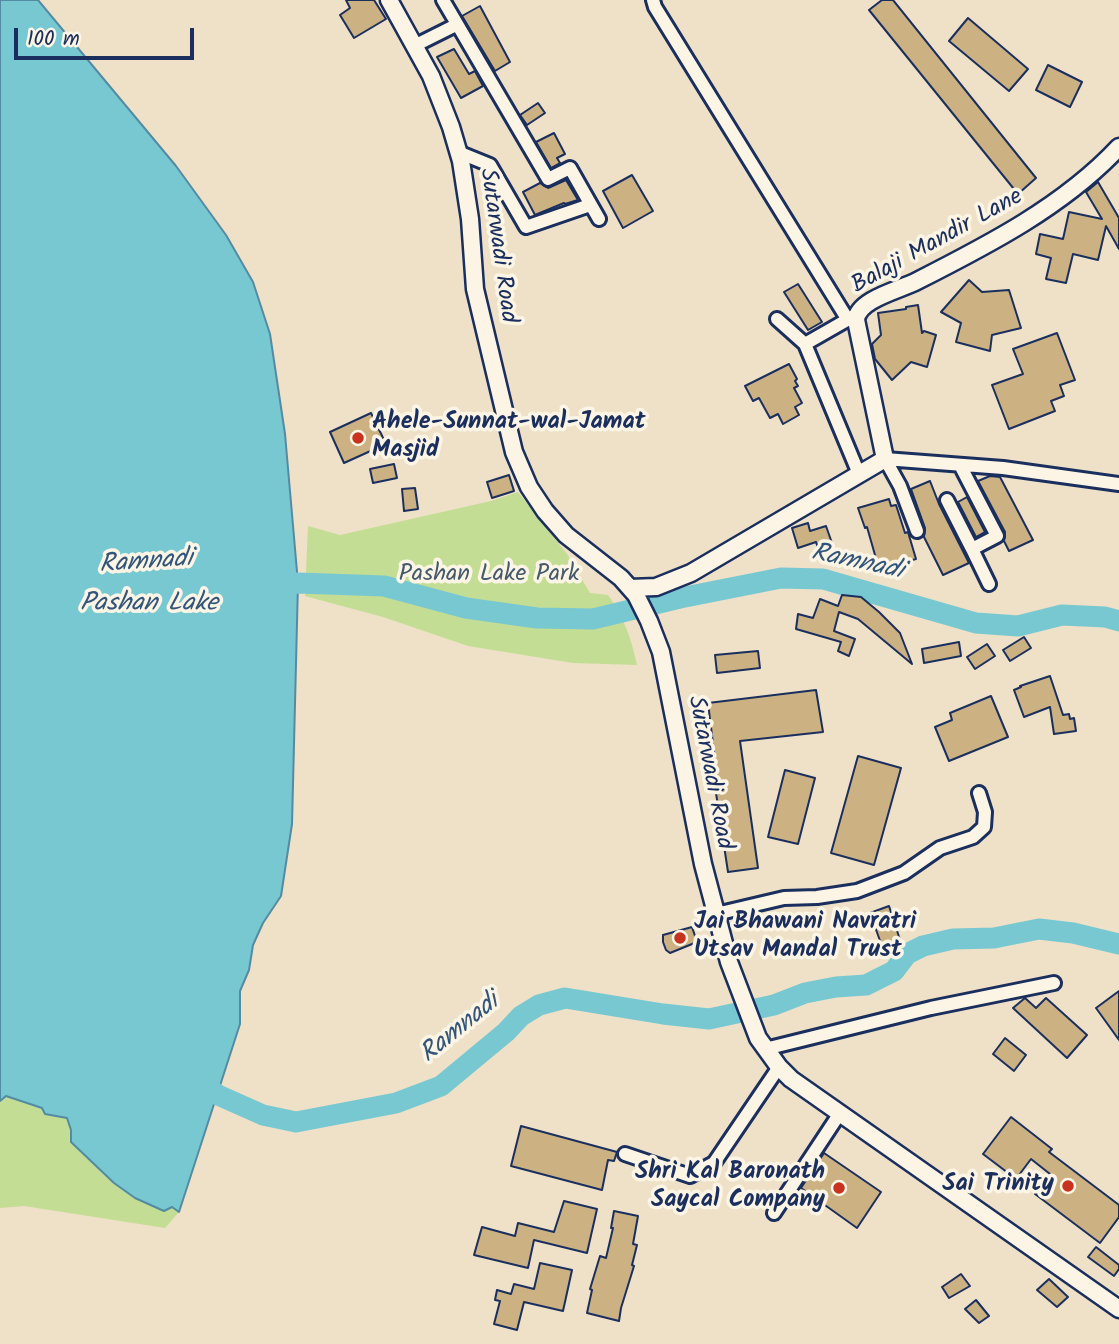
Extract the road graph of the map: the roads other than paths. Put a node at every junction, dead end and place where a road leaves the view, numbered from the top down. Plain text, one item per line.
1 (389, 0) edge
2 (443, 0) edge
3 (653, 0) edge
4 (456, 25) junction
5 (414, 46) junction
6 (1119, 147) edge
7 (458, 152) junction
8 (590, 205) junction
9 (599, 219) dead end
10 (852, 317) junction
11 (777, 319) dead end
12 (805, 344) junction
13 (885, 459) junction
14 (960, 465) junction
15 (859, 474) junction
16 (1119, 484) edge
17 (947, 500) dead end
18 (917, 531) dead end
19 (972, 549) junction
20 (989, 584) dead end
21 (633, 591) junction
22 (979, 793) dead end
23 (716, 914) junction
24 (1054, 983) dead end
25 (761, 1043) junction
26 (779, 1067) junction
27 (840, 1113) junction
28 (625, 1154) dead end
29 (774, 1213) dead end
30 (1119, 1309) edge

1 - 5 street, Sutarwadi Road
2 - 4 street
3 - 10 street
4 - 5 street
4 - 8 street
5 - 7 street, Sutarwadi Road
6 - 10 street, Balaji Mandir Lane
7 - 8 street
7 - 21 street, Sutarwadi Road
8 - 9 street
10 - 12 street
10 - 13 street, Balaji Mandir Lane
11 - 12 street
12 - 15 street
13 - 14 street
13 - 15 street
13 - 18 street
14 - 16 street
14 - 19 street
15 - 21 street
17 - 19 street
19 - 20 street
21 - 23 street, Sutarwadi Road
22 - 23 street
23 - 25 street, Sutarwadi Road
24 - 25 street
25 - 26 street
26 - 27 street
26 - 28 street
27 - 29 street
27 - 30 street

